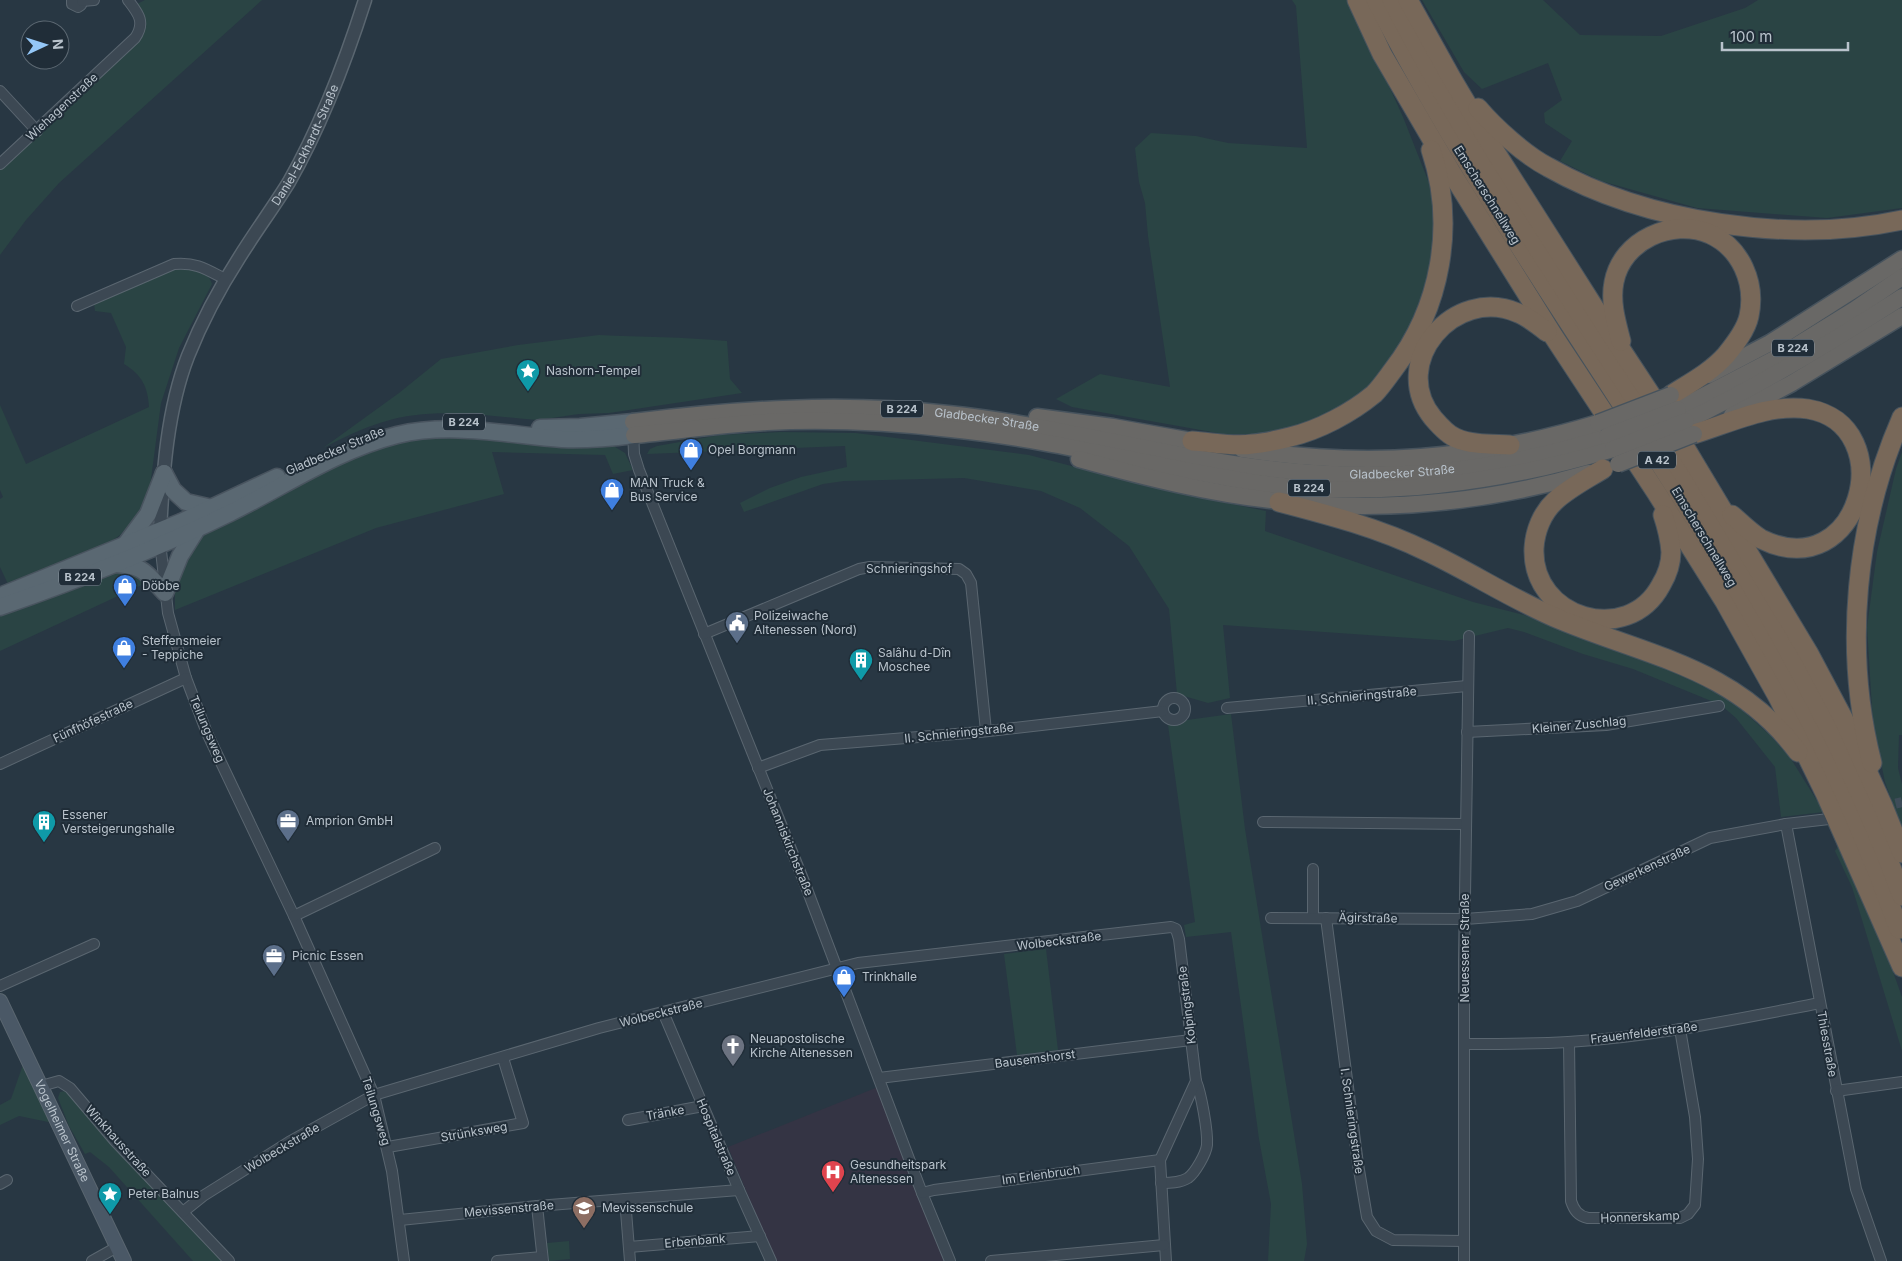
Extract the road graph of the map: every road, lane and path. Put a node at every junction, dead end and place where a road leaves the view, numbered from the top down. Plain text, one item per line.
1 (78, 0) edge
2 (94, 0) edge
3 (128, 0) edge
4 (365, 0) edge
5 (1357, 0) edge
6 (1376, 0) edge
7 (1392, 0) edge
8 (1408, 0) edge
9 (1452, 79) junction
10 (0, 91) edge
11 (1419, 116) junction
12 (37, 131) junction
13 (0, 164) edge
14 (1902, 220) edge
15 (1902, 259) edge
16 (1902, 277) edge
17 (225, 279) junction
18 (1902, 297) edge
19 (77, 306) dead end
20 (1902, 316) edge
21 (1554, 337) junction
22 (1630, 363) junction
23 (950, 414) junction
24 (1682, 414) junction
25 (1902, 417) edge
26 (633, 428) junction
27 (1006, 435) junction
28 (1192, 441) junction
29 (1510, 445) junction
30 (1608, 448) junction
31 (164, 473) junction
32 (1711, 490) junction
33 (1656, 492) junction
34 (1279, 502) junction
35 (212, 508) junction
36 (197, 529) junction
37 (160, 538) junction
38 (124, 546) junction
39 (112, 564) junction
40 (165, 593) junction
41 (0, 596) edge
42 (0, 607) edge
43 (704, 634) junction
44 (1469, 636) dead end
45 (186, 678) junction
46 (1467, 686) junction
47 (1718, 706) dead end
48 (1227, 708) dead end
49 (1163, 711) dead end
50 (986, 732) junction
51 (1467, 732) junction
52 (0, 764) edge
53 (758, 768) junction
54 (1825, 793) junction
55 (1883, 806) junction
56 (1829, 819) dead end
57 (1263, 822) dead end
58 (1466, 824) junction
59 (1786, 824) junction
60 (435, 848) dead end
61 (1902, 853) edge
62 (1313, 869) dead end
63 (1902, 896) edge
64 (294, 916) junction
65 (1272, 918) dead end
66 (1313, 918) junction
67 (1326, 918) junction
68 (1465, 919) junction
69 (1176, 929) joint
70 (1902, 939) edge
71 (94, 944) dead end
72 (1902, 967) edge
73 (837, 968) junction
74 (0, 986) edge
75 (0, 1001) edge
76 (1820, 1003) junction
77 (663, 1012) junction
78 (1680, 1029) junction
79 (1191, 1040) junction
80 (1569, 1042) junction
81 (1465, 1044) junction
82 (503, 1058) junction
83 (879, 1078) junction
84 (1196, 1080) junction
85 (1902, 1082) edge
86 (41, 1086) junction
87 (1836, 1092) junction
88 (374, 1095) junction
89 (703, 1106) junction
90 (628, 1120) dead end
91 (388, 1148) junction
92 (1160, 1160) junction
93 (1161, 1183) junction
94 (739, 1190) junction
95 (922, 1192) junction
96 (625, 1199) junction
97 (537, 1206) junction
98 (183, 1212) junction
99 (400, 1220) junction
100 (760, 1236) junction
101 (1464, 1241) junction
102 (1164, 1245) junction
103 (117, 1247) junction
104 (629, 1247) junction
105 (542, 1259) edge
106 (92, 1261) edge
107 (124, 1261) edge
108 (229, 1261) edge
109 (404, 1261) edge
110 (497, 1261) edge
111 (630, 1261) edge
112 (771, 1261) edge
113 (950, 1261) edge
114 (991, 1261) edge
115 (1166, 1261) edge
116 (1464, 1261) edge
117 (1881, 1261) edge

1 - 2 street
3 - 12 street, Wiehagenstraße
4 - 17 street, Daniel-Eckhardt-Straße
5 - 11 highway
6 - 70 highway, Emscherschnellweg / A 42
7 - 63 highway, Emscherschnellweg / A 42
8 - 9 highway
9 - 14 highway
9 - 22 highway
10 - 12 street
11 - 21 highway
11 - 28 highway
12 - 13 street, Wiehagenstraße
15 - 24 highway
16 - 24 highway, Gladbecker Straße / B 224
17 - 19 street
17 - 31 street, Daniel-Eckhardt-Straße
18 - 24 highway, Gladbecker Straße / B 224
20 - 24 highway
21 - 29 highway
21 - 33 highway
22 - 24 highway
22 - 32 highway
23 - 26 highway, Gladbecker Straße / B 224
23 - 28 highway
23 - 30 highway, Gladbecker Straße / B 224
24 - 30 highway, Gladbecker Straße / B 224, bridge
24 - 30 highway, bridge
24 - 32 highway
25 - 55 highway
26 - 27 highway, Gladbecker Straße / B 224
26 - 35 main road, Gladbecker Straße / B 224
26 - 36 main road, Gladbecker Straße / B 224
26 - 43 street, Johanniskirchstraße
27 - 30 highway, Gladbecker Straße / B 224
27 - 34 highway
28 - 29 highway
29 - 30 highway
30 - 33 highway
30 - 34 highway
31 - 35 main road
31 - 37 street, Daniel-Eckhardt-Straße
31 - 38 main road
32 - 55 highway
33 - 54 highway
34 - 54 highway
35 - 37 main road, Gladbecker Straße / B 224
36 - 37 main road, Gladbecker Straße / B 224
36 - 40 main road
37 - 38 main road, Gladbecker Straße / B 224
37 - 39 main road, Gladbecker Straße / B 224
37 - 40 street, Teilungsweg
38 - 41 main road, Gladbecker Straße / B 224
39 - 40 main road
39 - 42 main road, Gladbecker Straße / B 224
40 - 45 street, Teilungsweg
43 - 50 street, Schnieringshof
43 - 53 street, Johanniskirchstraße
44 - 46 street, Neuessener Straße
45 - 52 street, Fünfhöfestraße
45 - 64 street, Teilungsweg
46 - 48 street, II. Schnieringstraße
46 - 51 street, Neuessener Straße
47 - 51 street, Kleiner Zuschlag
49 - 50 street, II. Schnieringstraße
50 - 53 street, II. Schnieringstraße
51 - 58 street, Neuessener Straße
53 - 73 street, Johanniskirchstraße
54 - 72 highway
55 - 61 highway
56 - 59 street, Gewerkenstraße
57 - 58 street
58 - 68 street, Neuessener Straße
59 - 68 street, Gewerkenstraße
59 - 76 street, Thiesstraße
60 - 64 street
62 - 66 street
64 - 88 street, Teilungsweg
65 - 66 street, Ägirstraße
66 - 67 street, Ägirstraße
67 - 68 street, Ägirstraße
67 - 101 street, I. Schnieringstraße
68 - 81 street, Neuessener Straße
69 - 73 street, Wolbeckstraße
69 - 79 street, Kolpingstraße
71 - 74 street
73 - 77 street, Wolbeckstraße
73 - 83 street, Johanniskirchstraße
75 - 86 main road, Vogelheimer Straße
76 - 78 street, Frauenfelderstraße
76 - 87 street, Thiesstraße
77 - 82 street, Wolbeckstraße
77 - 89 street, Hospitalstraße
78 - 80 street, Frauenfelderstraße
78 - 80 street, Honnerskamp
79 - 83 street, Bausemshorst
79 - 84 street, Kolpingstraße
80 - 81 street, Frauenfelderstraße
81 - 101 street, Neuessener Straße
82 - 88 street, Wolbeckstraße
82 - 91 street, Strünksweg
83 - 95 street, Johanniskirchstraße
84 - 92 street
84 - 93 street, Kolpingstraße
85 - 87 street
86 - 98 street, Winkhausstraße
86 - 103 main road, Vogelheimer Straße
87 - 117 street, Thiesstraße
88 - 91 street, Teilungsweg
88 - 98 street, Wolbeckstraße
89 - 90 street, Tränke
89 - 94 street, Hospitalstraße
91 - 99 street, Teilungsweg
92 - 93 street
92 - 95 street, Im Erlenbruch
93 - 102 street
94 - 96 street, Mevissenstraße
94 - 100 street, Hospitalstraße
95 - 113 street, Johanniskirchstraße
96 - 97 street, Mevissenstraße
96 - 104 street
97 - 99 street, Mevissenstraße
97 - 105 street
98 - 108 street, Winkhausstraße
99 - 109 street, Teilungsweg
100 - 104 street, Erbenbank
100 - 112 street, Hospitalstraße
101 - 116 street, Neuessener Straße
102 - 114 street
102 - 115 street
103 - 106 street
103 - 107 main road, Vogelheimer Straße
104 - 111 street
105 - 110 street

